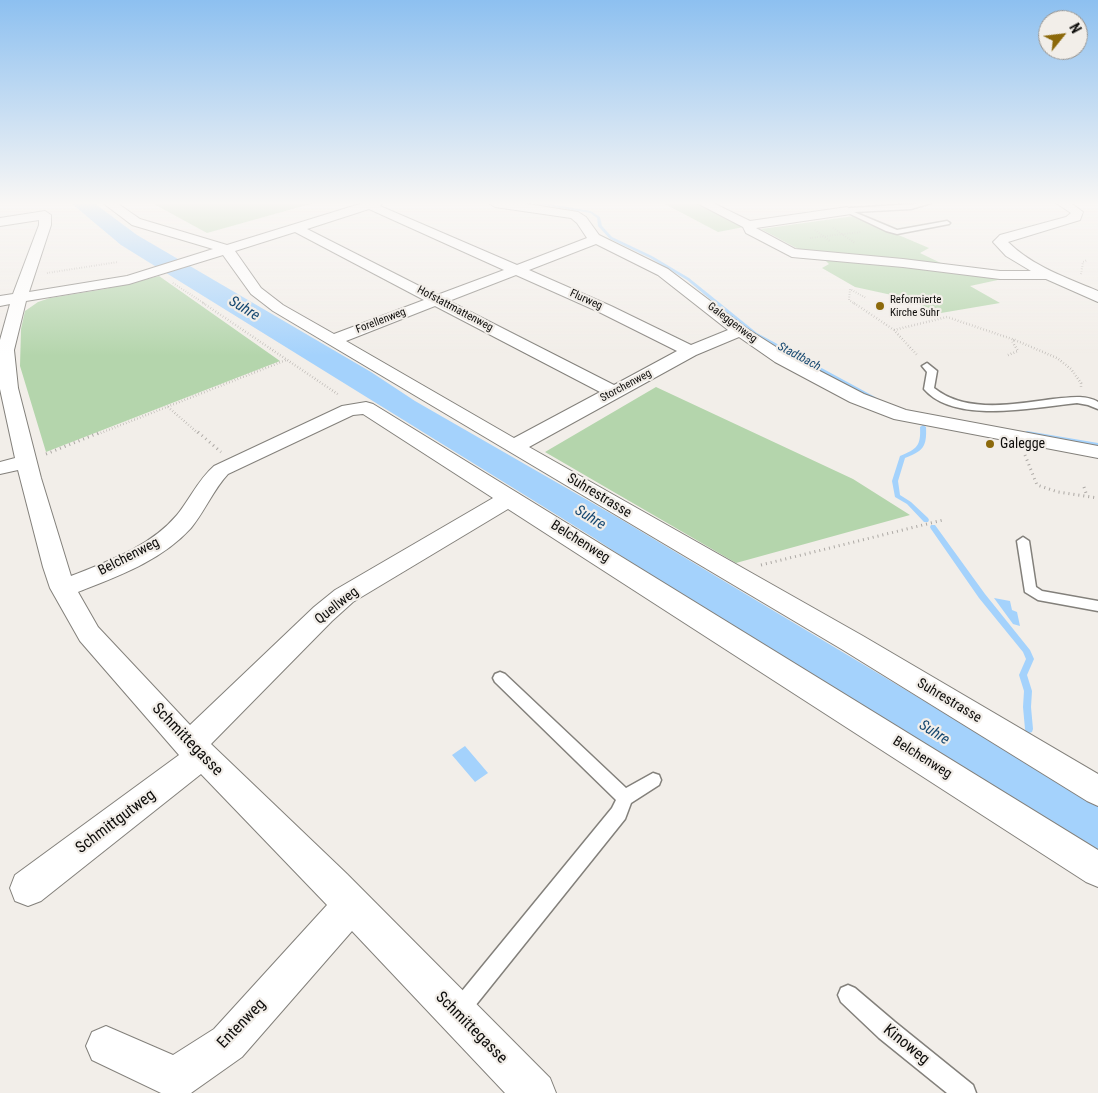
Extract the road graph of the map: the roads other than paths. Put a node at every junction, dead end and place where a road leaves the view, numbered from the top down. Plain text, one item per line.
1 (32, 254) edge
2 (216, 254) edge
3 (230, 254) edge
4 (347, 254) edge
5 (484, 254) edge
6 (557, 254) edge
7 (627, 254) edge
8 (803, 254) edge
9 (1013, 254) edge
10 (517, 269) junction
11 (1048, 275) junction
12 (16, 292) edge
13 (1098, 297) edge
14 (437, 300) junction
15 (740, 331) junction
16 (333, 340) junction
17 (3, 351) edge
18 (690, 351) junction
19 (927, 366) dead end
20 (613, 392) junction
21 (1098, 406) edge
22 (515, 446) junction
23 (1098, 452) edge
24 (13, 464) edge
25 (510, 498) junction
26 (1023, 541) dead end
27 (63, 588) junction
28 (1098, 606) edge
29 (500, 678) dead end
30 (195, 750) junction
31 (653, 780) dead end
32 (1098, 791) edge
33 (625, 798) junction
34 (1098, 870) edge
35 (28, 888) dead end
36 (353, 906) junction
37 (848, 994) dead end
38 (456, 1014) junction
39 (106, 1046) dead end
40 (535, 1093) edge
41 (965, 1093) edge

1 - 12 street, Schmittegasse
2 - 12 street
3 - 16 street, Suhrestrasse
4 - 14 street, Hofstattmattenweg
5 - 10 street, Flurweg
6 - 10 street, Forellenweg
7 - 15 street, Galeggenweg
8 - 11 street
9 - 11 street
10 - 14 street, Forellenweg
10 - 18 street, Flurweg
11 - 13 street
12 - 17 street, Schmittegasse
14 - 16 street, Forellenweg
14 - 20 street, Hofstattmattenweg
15 - 18 street, Storchenweg
15 - 23 street, Galeggenweg
16 - 22 street, Suhrestrasse
17 - 24 street, Schmittegasse
18 - 20 street, Storchenweg
19 - 21 lane
20 - 22 street, Storchenweg
22 - 32 street, Suhrestrasse
24 - 27 street, Schmittegasse
25 - 27 street, Belchenweg
25 - 30 street, Quellweg
25 - 34 street, Belchenweg
26 - 28 lane
27 - 30 street, Schmittegasse
29 - 33 lane
30 - 35 street, Schmittgutweg
30 - 36 street, Schmittegasse
31 - 33 lane
33 - 38 lane
36 - 38 street, Schmittegasse
36 - 39 street, Entenweg
37 - 41 lane, Kinoweg
38 - 40 street, Schmittegasse

